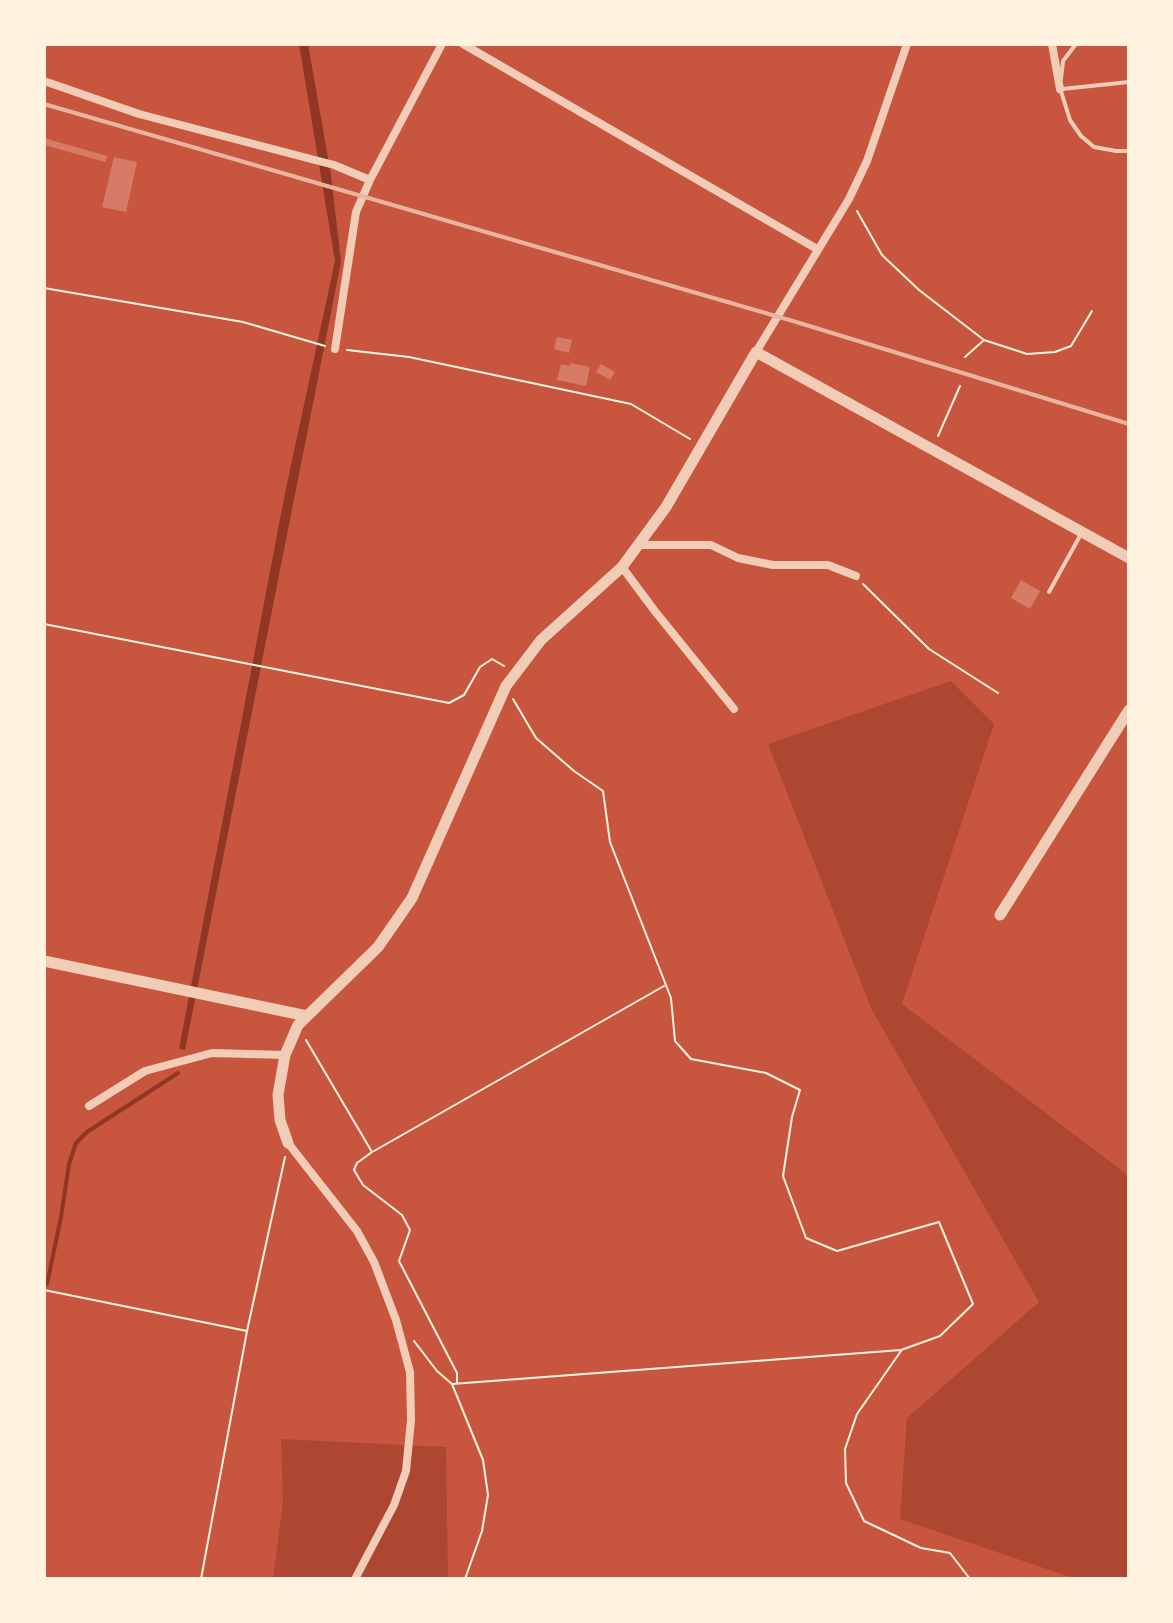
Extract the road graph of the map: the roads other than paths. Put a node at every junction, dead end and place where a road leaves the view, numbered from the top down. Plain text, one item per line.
1 (442, 44) edge
2 (463, 44) edge
3 (907, 44) edge
4 (1052, 44) edge
5 (1076, 44) edge
6 (44, 81) edge
7 (1129, 82) edge
8 (1060, 89) junction
9 (1129, 151) edge
10 (370, 180) junction
11 (817, 249) junction
12 (331, 348) road end
13 (756, 352) junction
14 (1082, 532) junction
15 (638, 545) junction
16 (1129, 558) edge
17 (622, 567) junction
18 (856, 576) road end
19 (1049, 592) dead end
20 (734, 709) dead end
21 (1129, 710) edge
22 (1000, 915) dead end
23 (44, 961) edge
24 (307, 1016) junction
25 (285, 1055) junction
26 (89, 1106) dead end
27 (288, 1143) joint
28 (355, 1579) edge

1 - 10 street
2 - 11 street
3 - 11 street
4 - 8 street
5 - 8 lane
6 - 10 street
7 - 8 lane
8 - 9 lane
10 - 12 street
11 - 13 street
13 - 14 street
13 - 15 street
14 - 16 street
14 - 19 lane
15 - 17 street
15 - 18 street
17 - 20 street
17 - 24 street
21 - 22 street
23 - 24 street
24 - 25 street
25 - 26 street
25 - 27 street
27 - 28 street

